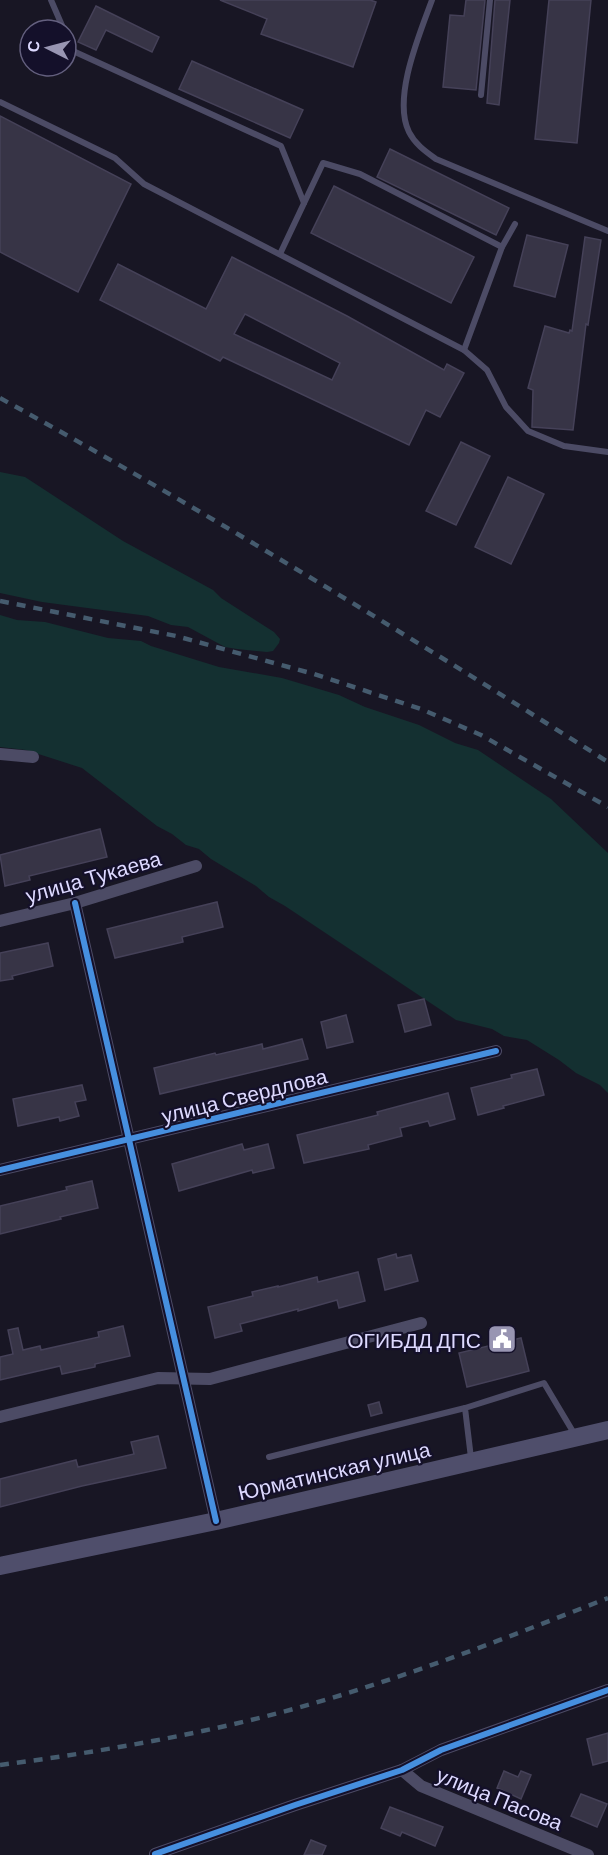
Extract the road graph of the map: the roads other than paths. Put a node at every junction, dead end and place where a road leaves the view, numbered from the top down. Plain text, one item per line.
1 (51, 0) edge
2 (432, 0) edge
3 (490, 0) edge
4 (59, 18) edge
5 (78, 53) edge
6 (481, 95) dead end
7 (0, 102) edge
8 (304, 203) junction
9 (515, 224) dead end
10 (608, 231) edge
11 (502, 247) junction
12 (280, 254) junction
13 (464, 350) junction
14 (608, 453) edge
15 (0, 754) edge
16 (33, 757) dead end
17 (196, 866) dead end
18 (75, 903) junction
19 (0, 921) edge
20 (496, 1051) dead end
21 (129, 1140) junction
22 (0, 1170) edge
23 (421, 1323) dead end
24 (185, 1380) junction
25 (465, 1408) junction
26 (0, 1417) edge
27 (608, 1431) edge
28 (577, 1437) junction
29 (269, 1457) dead end
30 (472, 1462) junction
31 (216, 1521) junction
32 (0, 1566) edge
33 (608, 1690) edge
34 (402, 1770) junction
35 (154, 1855) edge
36 (588, 1855) edge

1 - 4 lane
2 - 10 lane
3 - 6 lane
5 - 8 lane
7 - 12 lane
8 - 11 lane
8 - 12 lane
9 - 11 lane
11 - 13 lane
12 - 13 lane
13 - 14 lane
15 - 16 street
17 - 18 street, улица Тукаева
18 - 19 street, улица Тукаева
18 - 21 street
20 - 21 street, улица Свердлова
21 - 22 street, улица Свердлова
21 - 24 street
23 - 24 street
24 - 26 street
24 - 31 street
25 - 28 lane
25 - 29 lane
25 - 30 lane
27 - 28 main road, Юрматинская улица
28 - 30 main road, Юрматинская улица
30 - 31 main road, Юрматинская улица
31 - 32 main road, Юрматинская улица
33 - 34 street
34 - 35 street
34 - 36 street, улица Пасова

